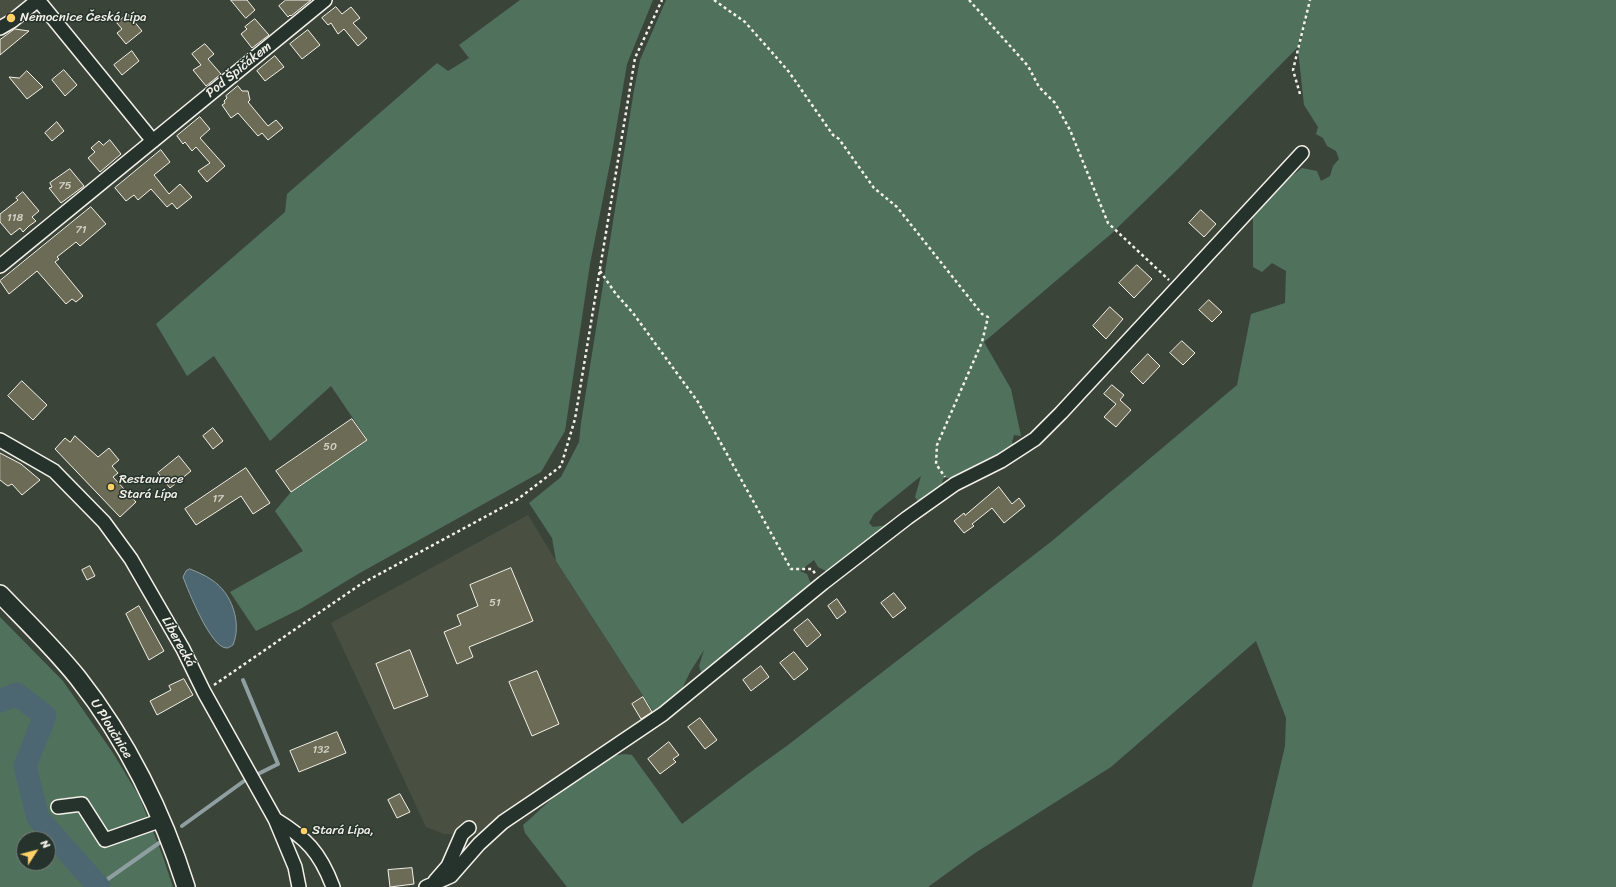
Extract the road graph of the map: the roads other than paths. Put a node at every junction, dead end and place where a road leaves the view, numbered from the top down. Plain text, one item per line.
1 (39, 0) edge
2 (325, 0) edge
3 (0, 28) edge
4 (153, 141) junction
5 (1302, 153) dead end
6 (0, 266) edge
7 (0, 440) edge
8 (0, 594) edge
9 (58, 807) dead end
10 (275, 819) junction
11 (162, 820) junction
12 (469, 828) dead end
13 (429, 886) edge
14 (186, 887) edge
15 (299, 887) edge
16 (333, 887) edge

1 - 3 street
1 - 4 street
2 - 4 street, Pod Špičákem
4 - 6 street, Pod Špičákem
5 - 13 street
7 - 10 street, Liberecká
8 - 11 main road, U Ploučnice
9 - 11 street
10 - 15 street, Liberecká
10 - 16 street
11 - 14 main road, U Ploučnice
12 - 13 street

